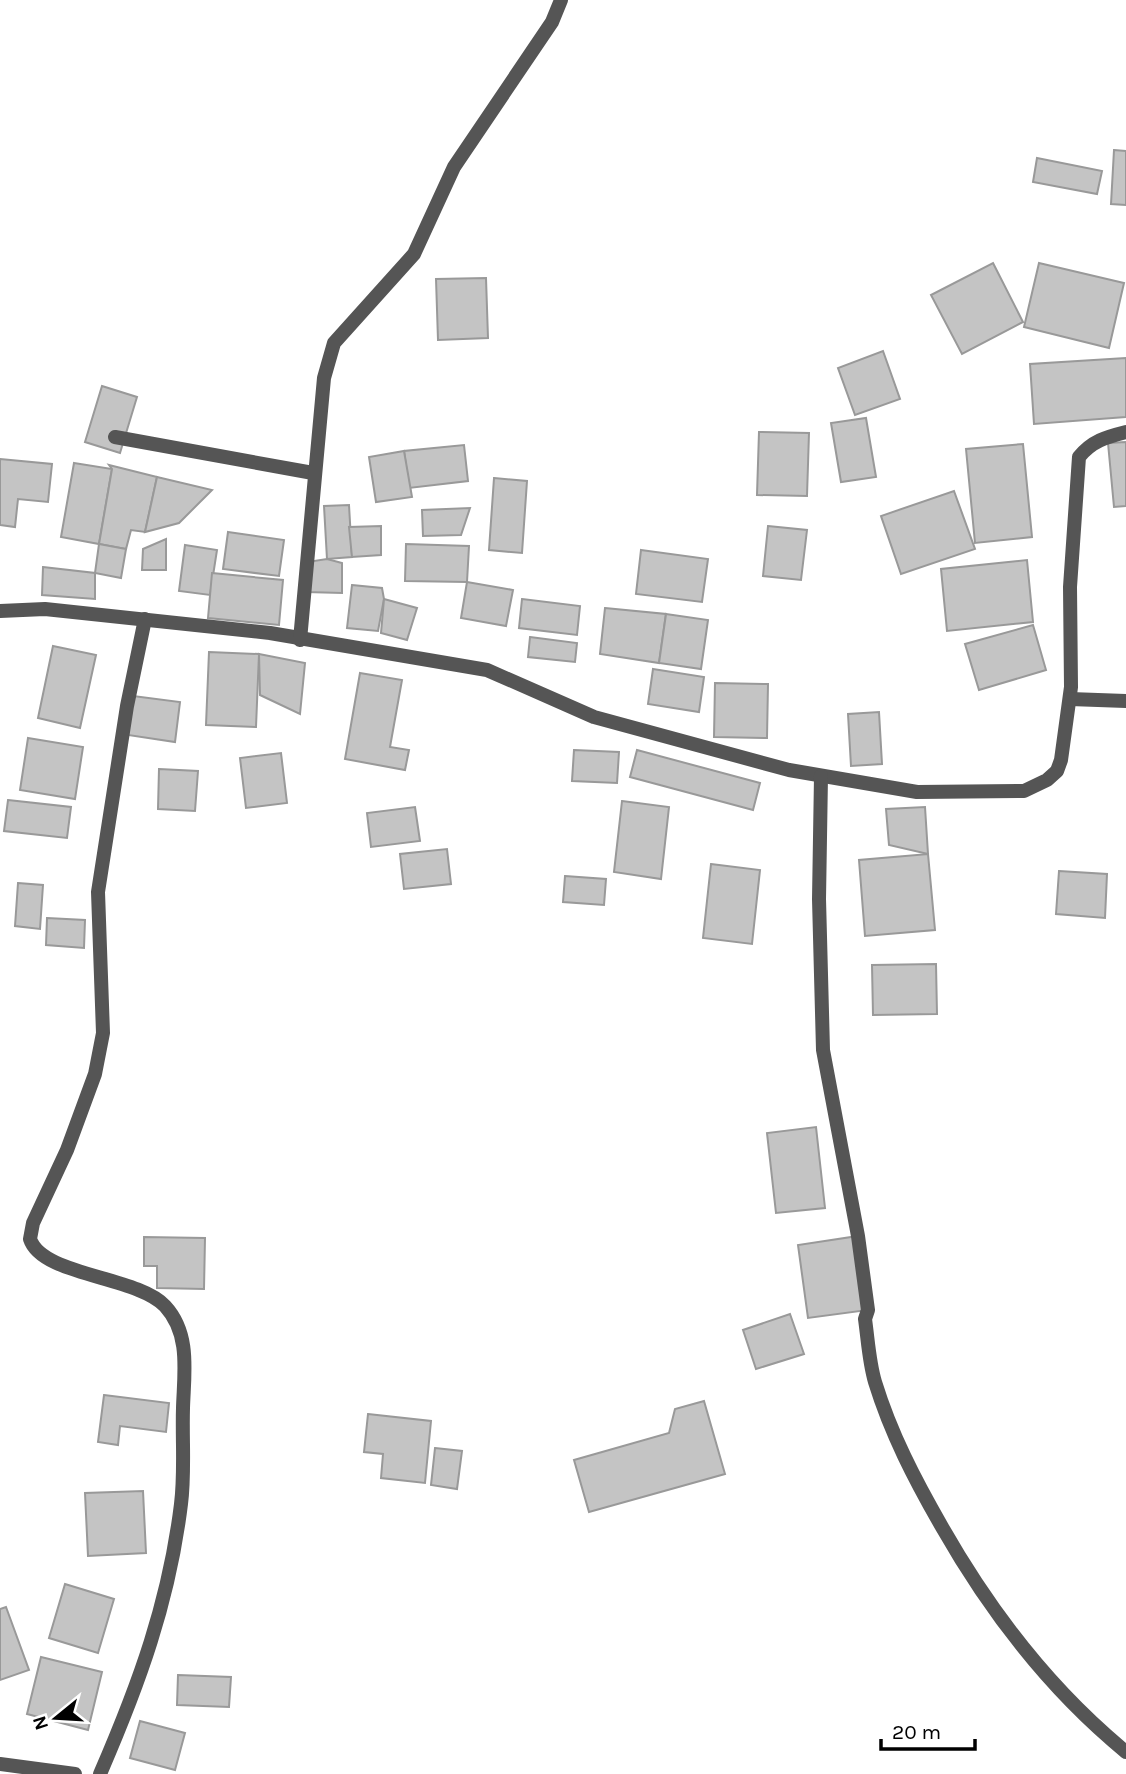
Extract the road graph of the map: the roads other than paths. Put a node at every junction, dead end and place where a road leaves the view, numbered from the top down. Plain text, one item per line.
1 (561, 0) edge
2 (1126, 432) edge
3 (115, 437) dead end
4 (313, 473) junction
5 (0, 611) edge
6 (145, 619) junction
7 (300, 640) junction
8 (1070, 699) junction
9 (1126, 701) edge
10 (821, 776) junction
11 (1126, 1752) edge
12 (0, 1764) edge
13 (75, 1774) edge
14 (100, 1774) edge

1 - 4 street
2 - 8 street
3 - 4 street
4 - 7 street
5 - 6 street
6 - 7 street
6 - 14 street
7 - 10 street
8 - 9 street
8 - 10 street
10 - 11 street
12 - 13 street

